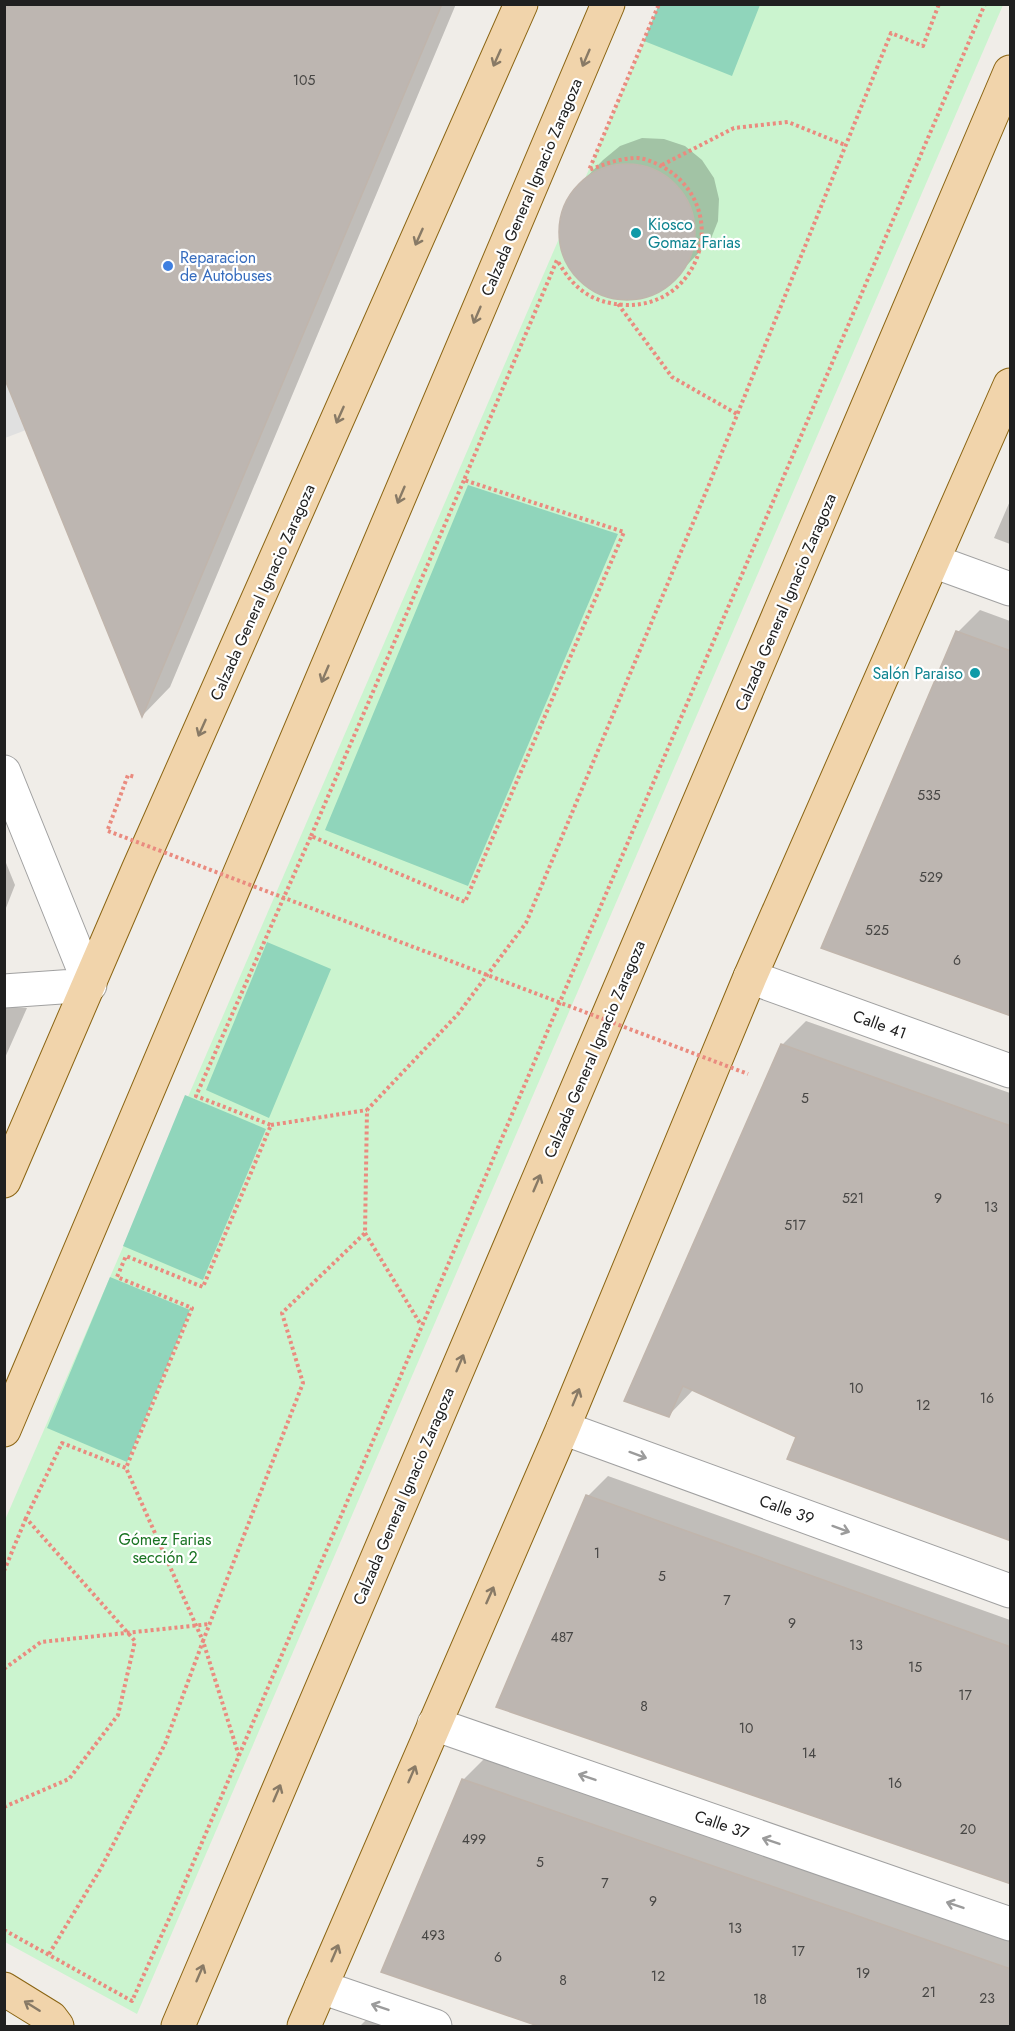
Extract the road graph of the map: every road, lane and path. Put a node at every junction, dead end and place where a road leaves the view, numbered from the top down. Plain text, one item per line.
1 (520, 4) edge
2 (608, 4) edge
3 (658, 4) edge
4 (939, 4) edge
5 (985, 4) edge
6 (1011, 72) edge
7 (846, 145) junction
8 (662, 165) junction
9 (618, 304) junction
10 (1011, 385) edge
11 (737, 414) junction
12 (464, 480) junction
13 (933, 561) junction
14 (1011, 589) edge
15 (4, 772) edge
16 (128, 776) dead end
17 (311, 836) junction
18 (750, 977) junction
19 (90, 985) junction
20 (4, 991) edge
21 (1011, 1071) edge
22 (748, 1074) dead end
23 (367, 1110) junction
24 (271, 1125) junction
25 (4, 1181) edge
26 (365, 1233) junction
27 (422, 1326) junction
28 (563, 1428) junction
29 (4, 1430) edge
30 (126, 1467) junction
31 (27, 1518) junction
32 (4, 1571) edge
33 (1011, 1591) edge
34 (210, 1624) junction
35 (196, 1626) junction
36 (127, 1633) junction
37 (203, 1641) junction
38 (4, 1669) edge
39 (434, 1724) junction
40 (239, 1756) junction
41 (4, 1807) edge
42 (1011, 1924) edge
43 (4, 1930) edge
44 (49, 1954) junction
45 (321, 1987) junction
46 (4, 1989) edge
47 (57, 2026) edge
48 (177, 2026) edge
49 (304, 2026) edge
50 (435, 2026) edge

1 -> 19 main road, Calzada General Ignacio Zaragoza
2 -> 29 main road, Calzada General Ignacio Zaragoza
3 - 8 path
4 - 7 path
5 - 27 path
48 -> 6 main road, Calzada General Ignacio Zaragoza
7 - 8 path
7 - 11 path
8 - 9 path
9 - 11 path
9 - 12 path
10 - 13 main road
11 - 23 path
12 - 17 path
12 - 17 path
13 - 14 street
13 - 18 main road
15 - 19 street
16 - 22 path, bridge
17 - 24 path
18 - 21 street, Calle 41
28 -> 18 main road
19 - 20 street
19 - 25 main road, Calzada General Ignacio Zaragoza
23 - 24 path
23 - 26 path
24 - 30 path
26 - 27 path
26 - 34 path
27 - 40 path
28 -> 33 street, Calle 39
39 -> 28 main road
30 - 31 path
30 - 35 path
31 - 32 path
31 - 36 path
34 - 35 path
34 - 37 path
35 - 36 path
35 - 37 path
36 - 38 path
36 - 41 path
37 - 40 path
37 - 44 path
42 -> 39 street, Calle 37
45 -> 39 main road
40 - 44 path
43 - 44 path
45 - 49 main road
50 -> 45 street
47 -> 46 main road

